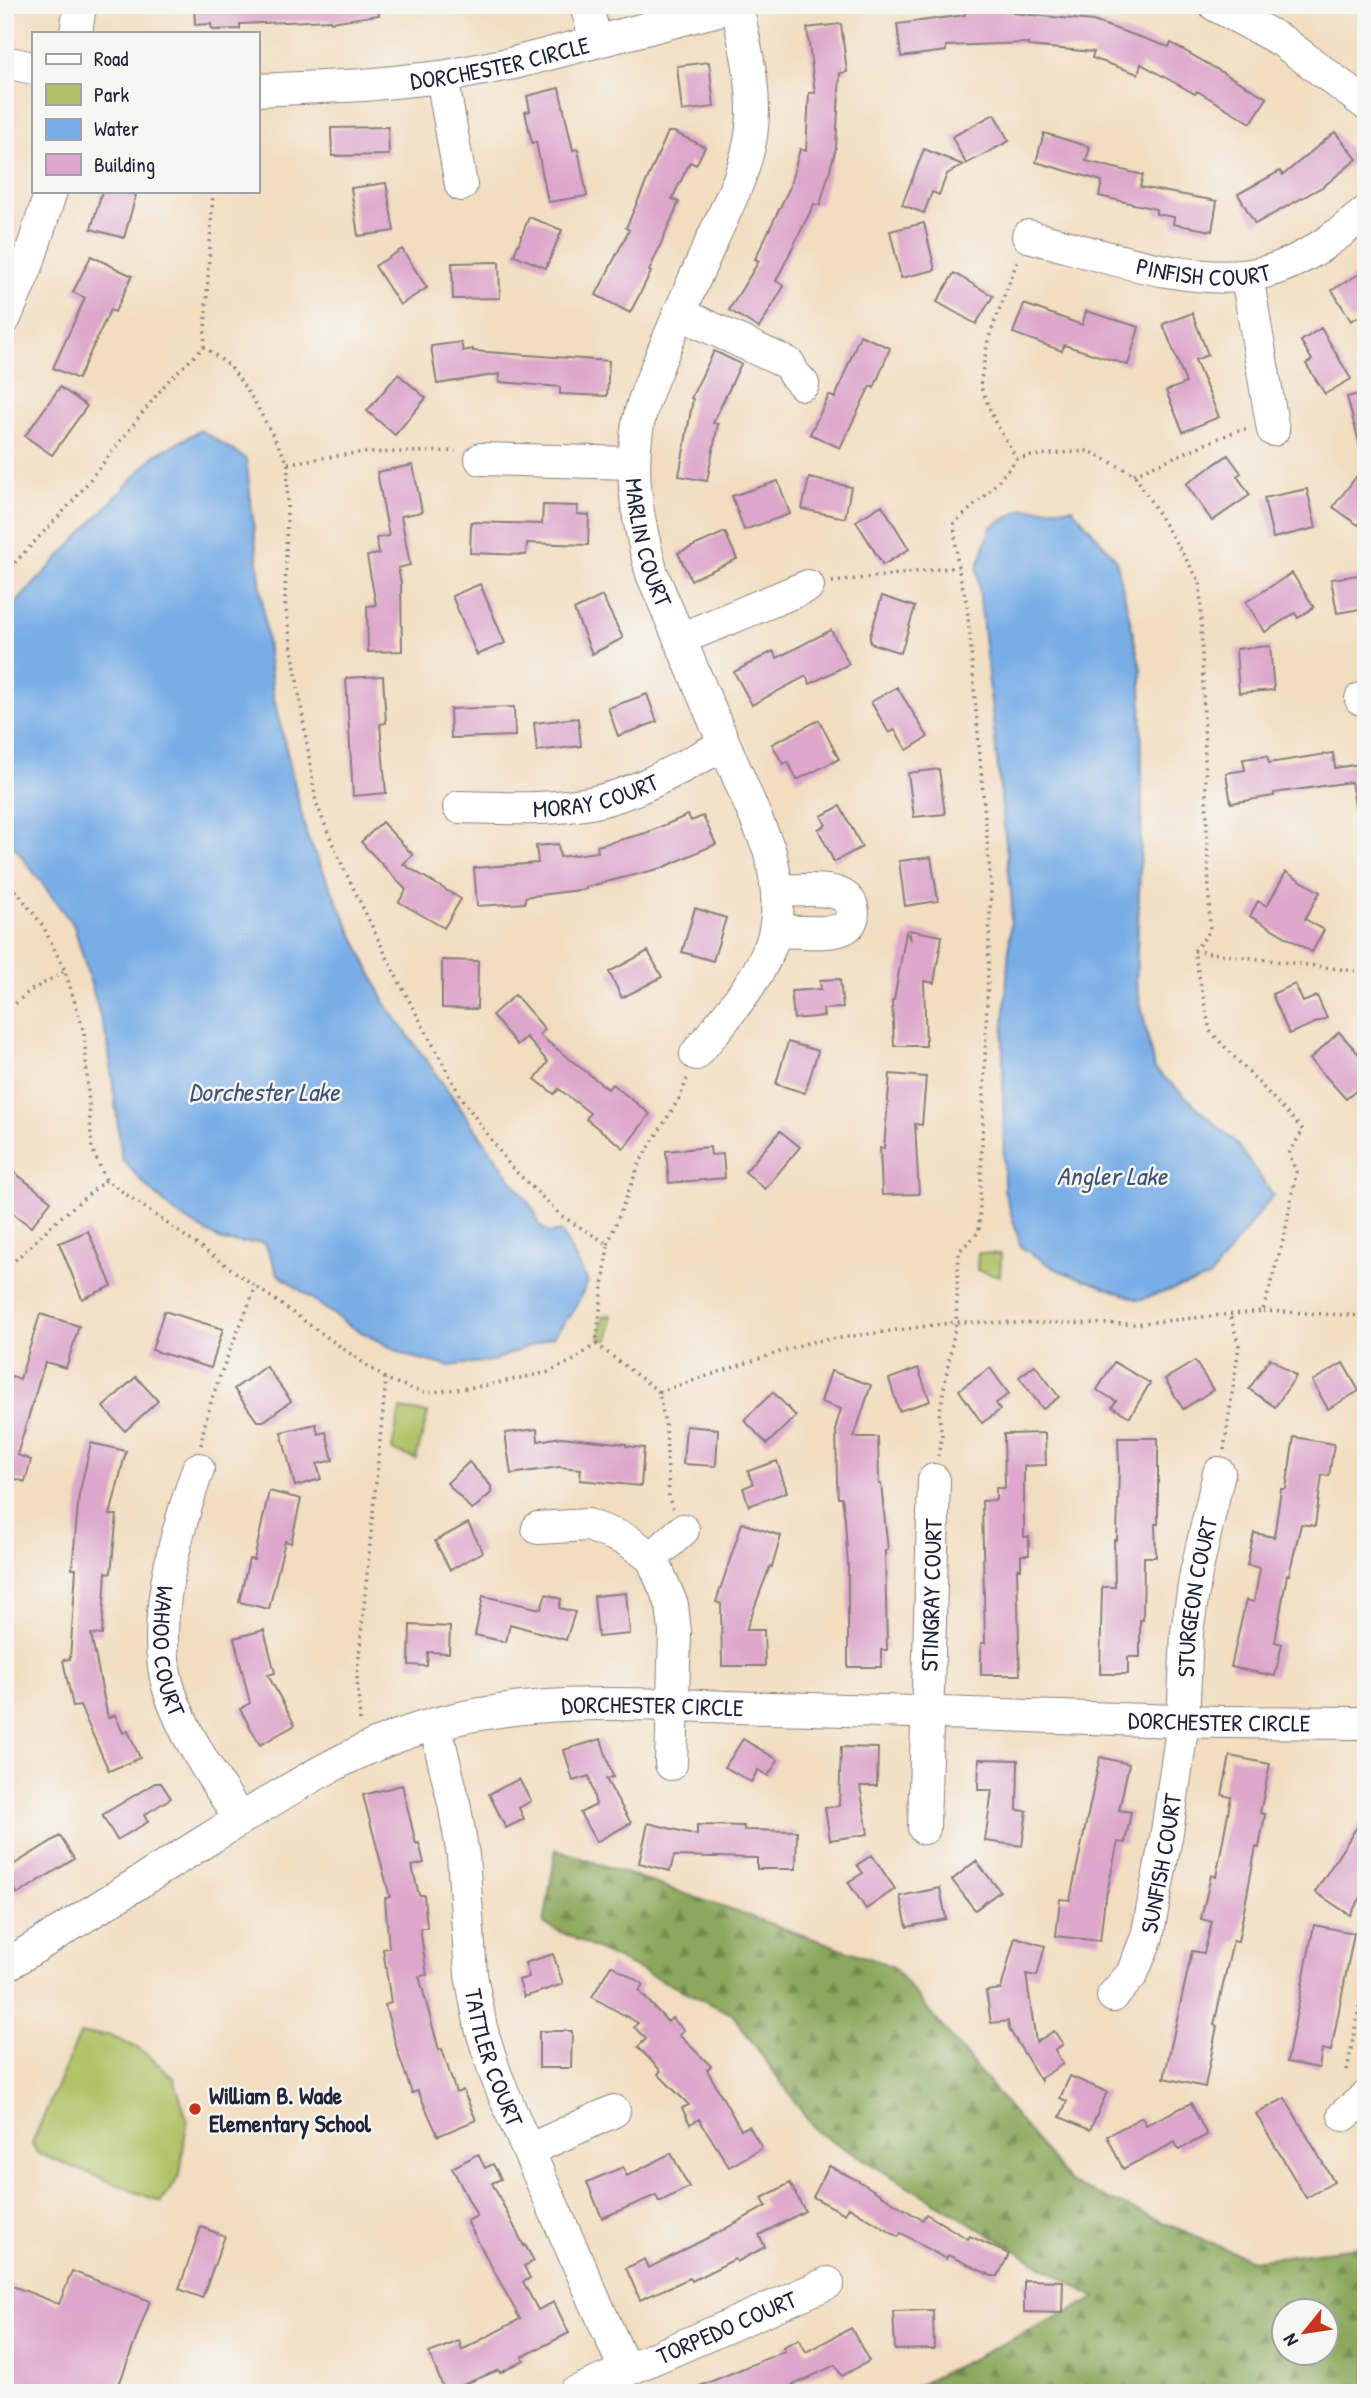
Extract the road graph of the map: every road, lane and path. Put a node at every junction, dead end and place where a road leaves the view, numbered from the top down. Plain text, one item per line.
1 (80, 5) edge
2 (586, 5) edge
3 (737, 5) edge
4 (1215, 5) edge
5 (76, 32) edge
6 (596, 41) junction
7 (5, 62) edge
8 (32, 68) edge
9 (442, 78) junction
10 (259, 90) edge
11 (1366, 104) edge
12 (461, 186) dead end
13 (51, 192) edge
14 (213, 192) edge
15 (1366, 212) edge
16 (1028, 236) joint
17 (1247, 276) junction
18 (679, 313) junction
19 (5, 318) edge
20 (204, 346) junction
21 (803, 384) dead end
22 (1273, 430) joint
23 (481, 459) joint
24 (1017, 459) junction
25 (288, 463) junction
26 (634, 463) junction
27 (1134, 474) junction
28 (958, 567) junction
29 (5, 573) edge
30 (808, 586) joint
31 (680, 639) junction
32 (724, 745) junction
33 (459, 807) dead end
34 (5, 876) edge
35 (778, 891) junction
36 (775, 931) junction
37 (1194, 951) junction
38 (65, 971) junction
39 (1366, 975) edge
40 (5, 1013) edge
41 (696, 1054) joint
42 (106, 1180) junction
43 (608, 1244) junction
44 (5, 1269) edge
45 (256, 1286) junction
46 (1263, 1311) junction
47 (1230, 1314) junction
48 (1366, 1316) edge
49 (956, 1322) junction
50 (596, 1344) junction
51 (386, 1379) junction
52 (659, 1392) junction
53 (198, 1469) joint
54 (1219, 1473) joint
55 (934, 1480) joint
56 (538, 1528) dead end
57 (683, 1530) joint
58 (652, 1558) junction
59 (671, 1706) junction
60 (927, 1711) junction
61 (360, 1721) dead end
62 (1183, 1721) junction
63 (1366, 1723) edge
64 (435, 1724) junction
65 (671, 1764) dead end
66 (240, 1819) junction
67 (924, 1828) dead end
68 (5, 1966) edge
69 (1366, 1972) edge
70 (1113, 1996) dead end
71 (1347, 2070) dead end
72 (614, 2111) dead end
73 (528, 2150) junction
74 (828, 2283) dead end
75 (625, 2369) junction
76 (574, 2393) edge

1 - 5 street
2 - 6 street
3 - 6 street, DORCHESTER CIRCLE
3 - 18 street, MARLIN COURT
4 - 11 street
6 - 9 street, DORCHESTER CIRCLE
7 - 8 street
9 - 10 street, DORCHESTER CIRCLE
9 - 12 street
13 - 19 street
14 - 20 path
15 - 17 street, PINFISH COURT
16 - 17 street, PINFISH COURT
16 - 24 path
17 - 22 street
18 - 21 street
18 - 26 street, MARLIN COURT
20 - 25 path
20 - 29 path
22 - 27 path
23 - 25 path
23 - 26 street
24 - 27 path
24 - 28 path
25 - 43 path
26 - 31 street, MARLIN COURT
27 - 37 path
28 - 30 path
28 - 49 path
30 - 31 street
31 - 32 street, MARLIN COURT
32 - 33 street, MORAY COURT
32 - 35 street, MARLIN COURT
34 - 38 path
35 - 36 street, MARLIN COURT
35 - 36 street
36 - 41 street, MARLIN COURT
37 - 39 path
37 - 46 path
38 - 40 path
38 - 42 path
41 - 43 path
42 - 44 path
42 - 45 path
43 - 50 path
45 - 51 path
45 - 53 path
46 - 47 path
46 - 48 path
47 - 49 path
47 - 54 path
49 - 52 path
49 - 55 path
50 - 51 path
50 - 52 path
51 - 61 path
52 - 57 path
53 - 66 street, WAHOO COURT
54 - 62 street, STURGEON COURT
55 - 60 street, STINGRAY COURT
56 - 58 street
57 - 58 street
58 - 59 street
59 - 60 street, DORCHESTER CIRCLE
59 - 64 street, DORCHESTER CIRCLE
59 - 65 street
60 - 62 street, DORCHESTER CIRCLE
60 - 67 street, STINGRAY COURT
62 - 63 street, DORCHESTER CIRCLE
62 - 70 street, SUNFISH COURT
64 - 66 street, DORCHESTER CIRCLE
64 - 73 street, TATTLER COURT
66 - 68 street, DORCHESTER CIRCLE
69 - 71 path
72 - 73 street
73 - 75 street, TATTLER COURT
74 - 75 street, TORPEDO COURT
75 - 76 street, TORPEDO COURT

